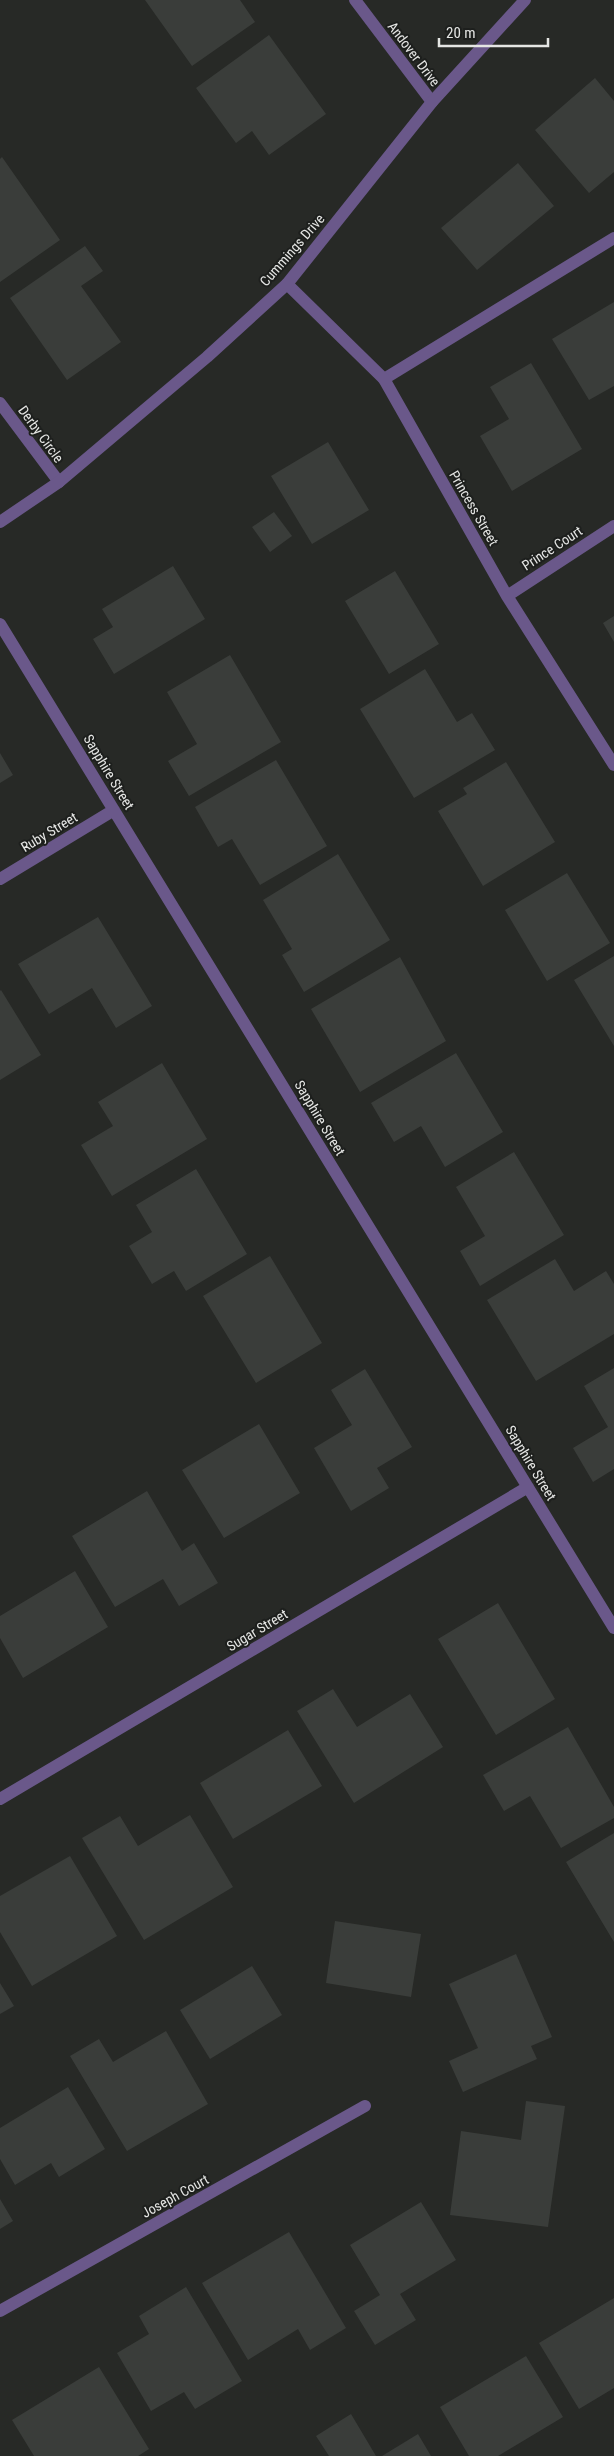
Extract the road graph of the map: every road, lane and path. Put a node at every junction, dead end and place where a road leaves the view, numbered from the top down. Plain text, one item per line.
1 (354, 0) edge
2 (525, 0) edge
3 (432, 102) junction
4 (614, 238) edge
5 (287, 284) junction
6 (384, 379) junction
7 (0, 402) edge
8 (58, 482) junction
9 (0, 522) edge
10 (614, 526) edge
11 (507, 596) junction
12 (0, 624) edge
13 (614, 765) edge
14 (114, 810) junction
15 (0, 879) edge
16 (528, 1487) junction
17 (614, 1628) edge
18 (0, 1799) edge
19 (365, 2106) dead end
20 (0, 2312) edge

1 - 3 street, Andover Drive
2 - 3 street, Cummings Drive
3 - 5 street, Cummings Drive
4 - 6 street
5 - 6 street, Princess Street
5 - 8 street, Cummings Drive
6 - 11 street, Princess Street
7 - 8 street, Derby Circle
8 - 9 street, Cummings Drive
10 - 11 street, Prince Court
11 - 13 street, Princess Street
12 - 14 street, Sapphire Street
14 - 15 street, Ruby Street
14 - 16 street, Sapphire Street
16 - 17 street, Sapphire Street
16 - 18 street, Sugar Street
19 - 20 street, Joseph Court

